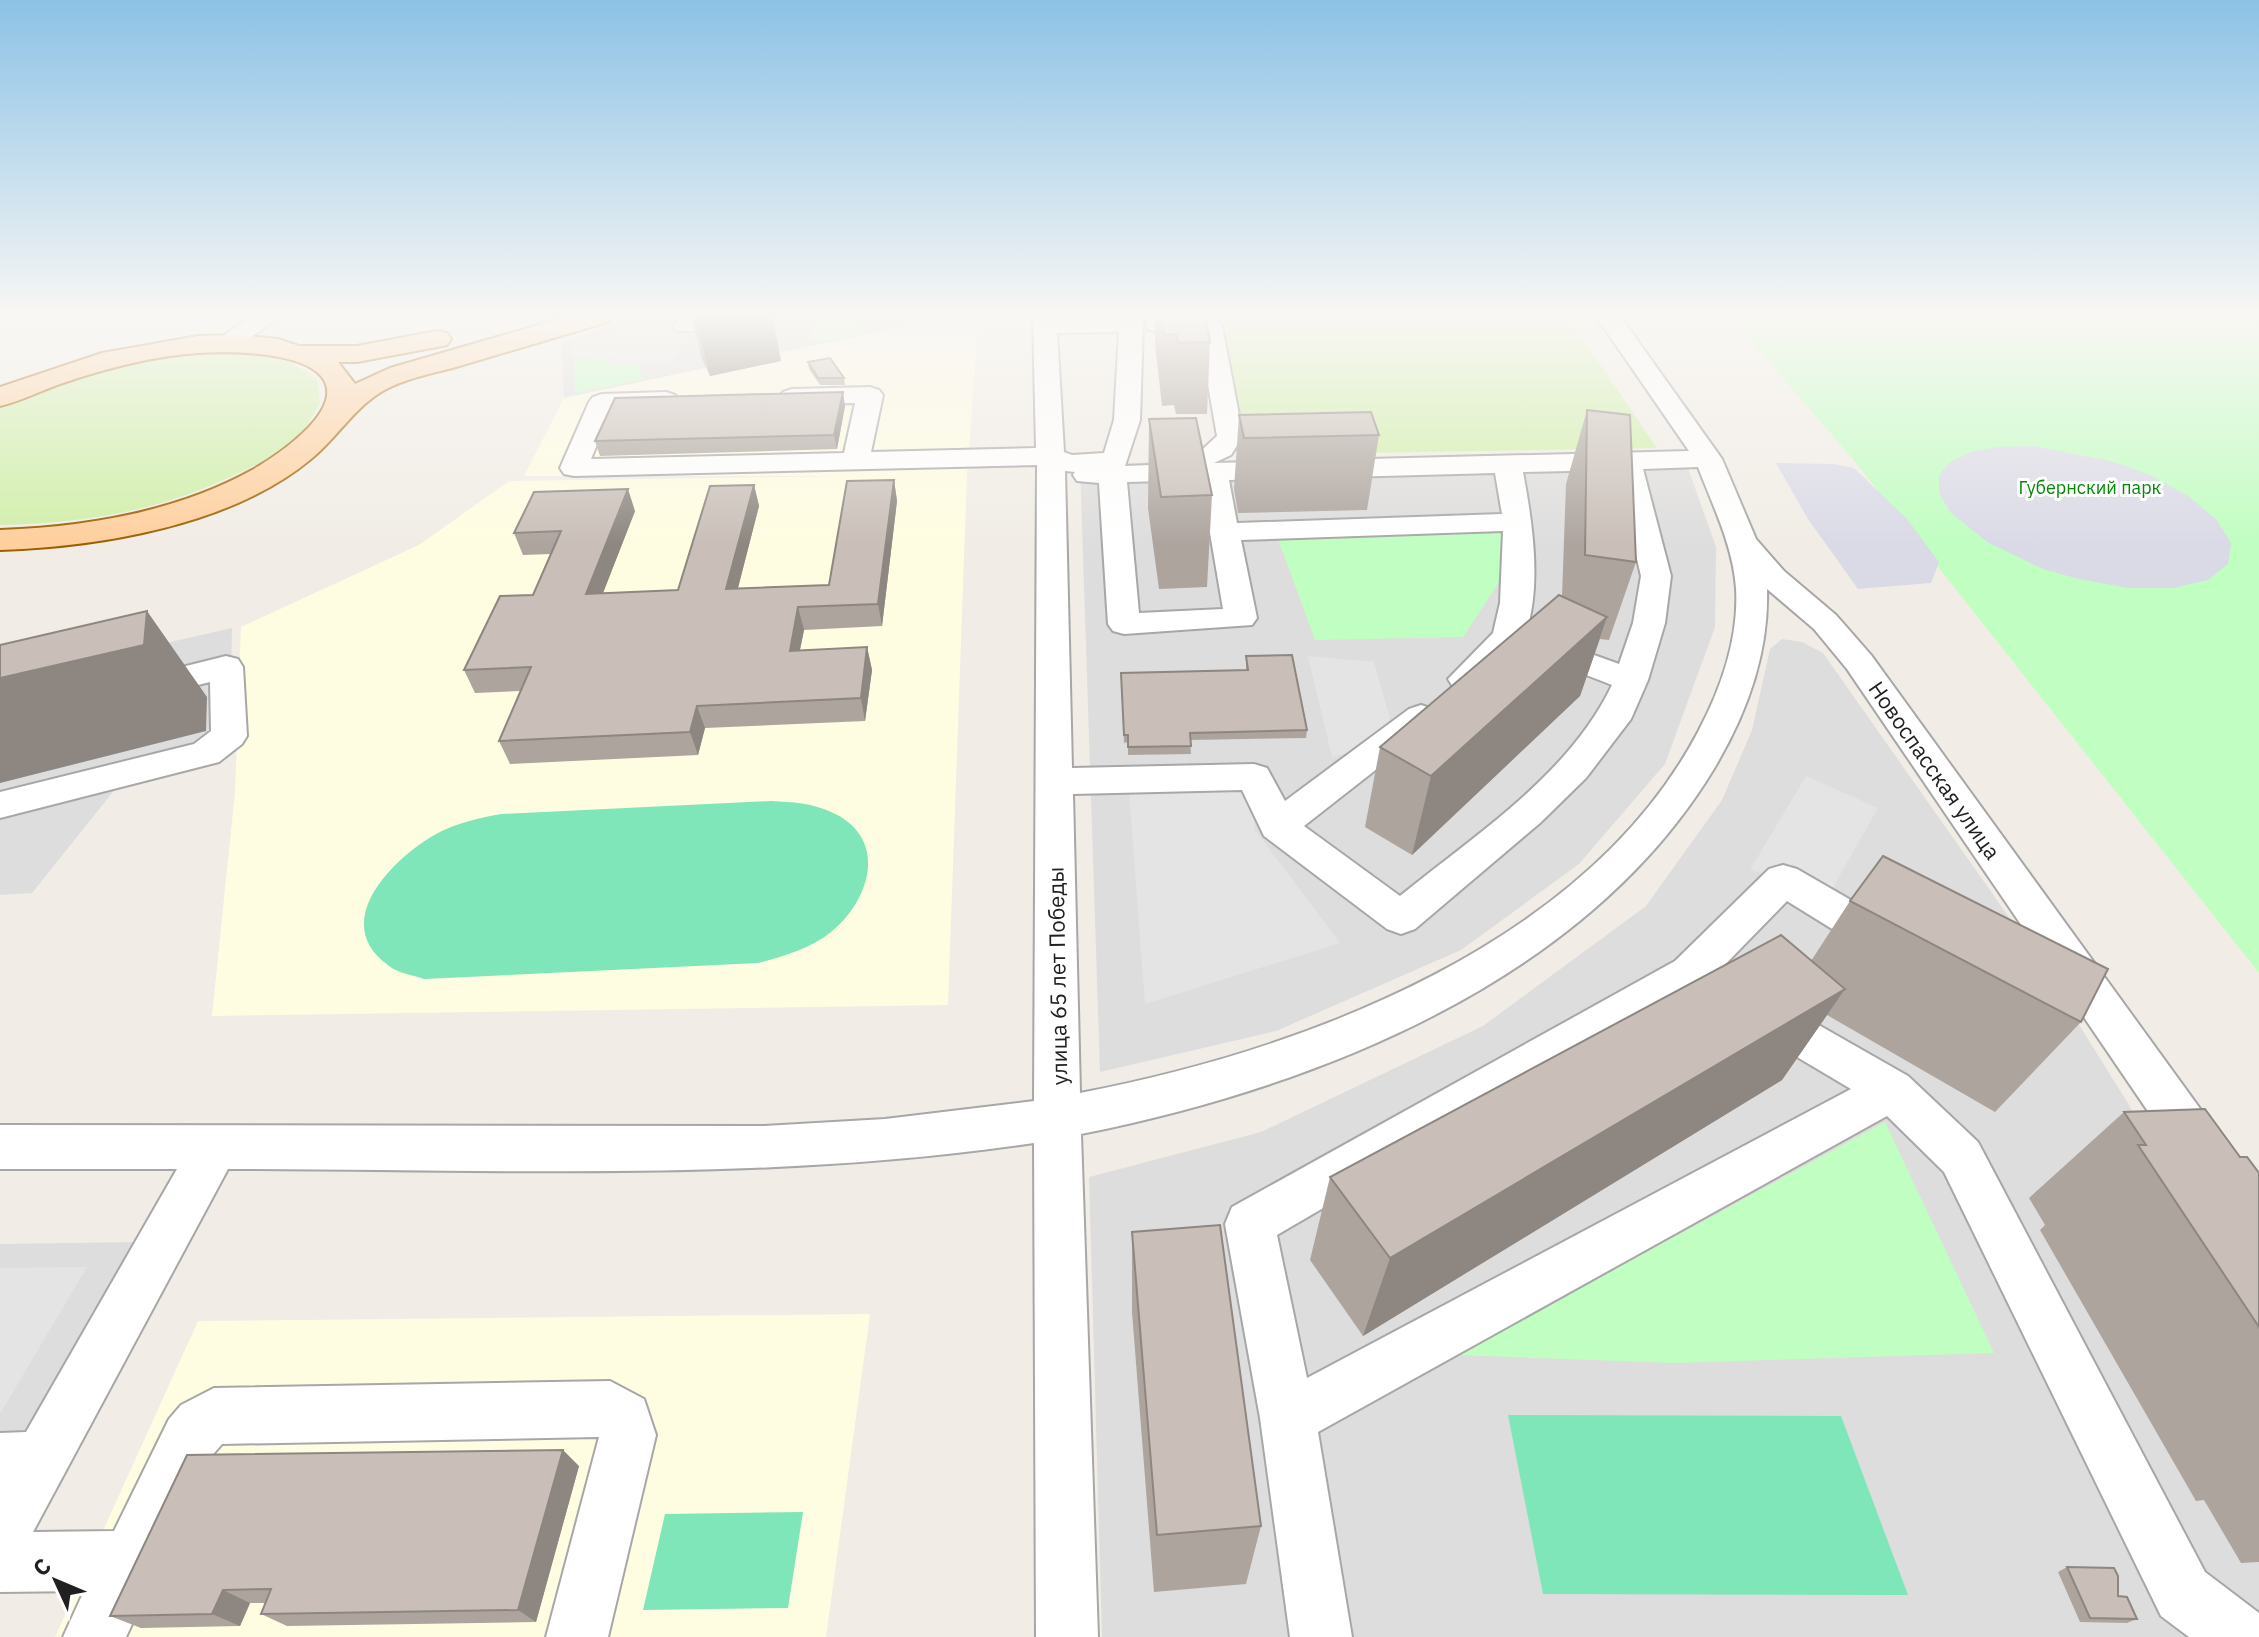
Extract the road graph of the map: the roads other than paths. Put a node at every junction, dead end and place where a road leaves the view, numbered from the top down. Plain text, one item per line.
1 (340, 392) edge
2 (362, 392) edge
3 (1047, 392) edge
4 (1128, 392) edge
5 (1222, 392) edge
6 (1661, 392) edge
7 (760, 398) edge
8 (697, 399) edge
9 (339, 410) junction
10 (1627, 459) junction
11 (1708, 459) junction
12 (856, 460) junction
13 (1507, 462) junction
14 (1050, 466) junction
15 (1114, 467) junction
16 (1213, 471) junction
17 (1518, 522) junction
18 (1225, 532) junction
19 (1742, 541) junction
20 (9, 544) edge
21 (1509, 634) junction
22 (1631, 680) junction
23 (106, 697) edge
24 (1055, 781) junction
25 (0, 805) edge
26 (1278, 826) junction
27 (1928, 958) edge
28 (1690, 973) junction
29 (1892, 1090) junction
30 (1059, 1118) junction
31 (0, 1147) edge
32 (215, 1147) junction
33 (2259, 1231) edge
34 (1288, 1418) junction
35 (20, 1461) edge
36 (0, 1534) edge
37 (131, 1561) junction
38 (0, 1562) edge
39 (94, 1637) edge
40 (577, 1637) edge
41 (1067, 1637) edge
42 (1321, 1637) edge
43 (2240, 1637) edge

1 - 9 main road
2 - 9 main road
3 - 14 street, улица 65 лет Победы
4 - 15 street
5 - 15 street
6 - 11 street, Новоспасская улица
7 - 12 street
8 - 12 street
9 - 20 main road
10 - 11 street
10 - 13 street
10 - 22 street
11 - 19 street, Новоспасская улица
12 - 14 street
13 - 16 street
13 - 17 street
14 - 15 street
14 - 24 street, улица 65 лет Победы
15 - 16 street
15 - 18 street
16 - 18 street
17 - 18 street
17 - 21 street
19 - 30 street
19 - 33 street, Новоспасская улица
21 - 22 street
21 - 26 street
22 - 26 street
23 - 25 street
24 - 26 street
24 - 30 street, улица 65 лет Победы
27 - 28 street
28 - 29 street
28 - 34 street
29 - 34 street
29 - 43 street
30 - 32 street
30 - 41 street, улица 65 лет Победы
31 - 32 street
32 - 35 street
34 - 42 street
35 - 36 street
37 - 38 street
37 - 39 street
37 - 40 street

